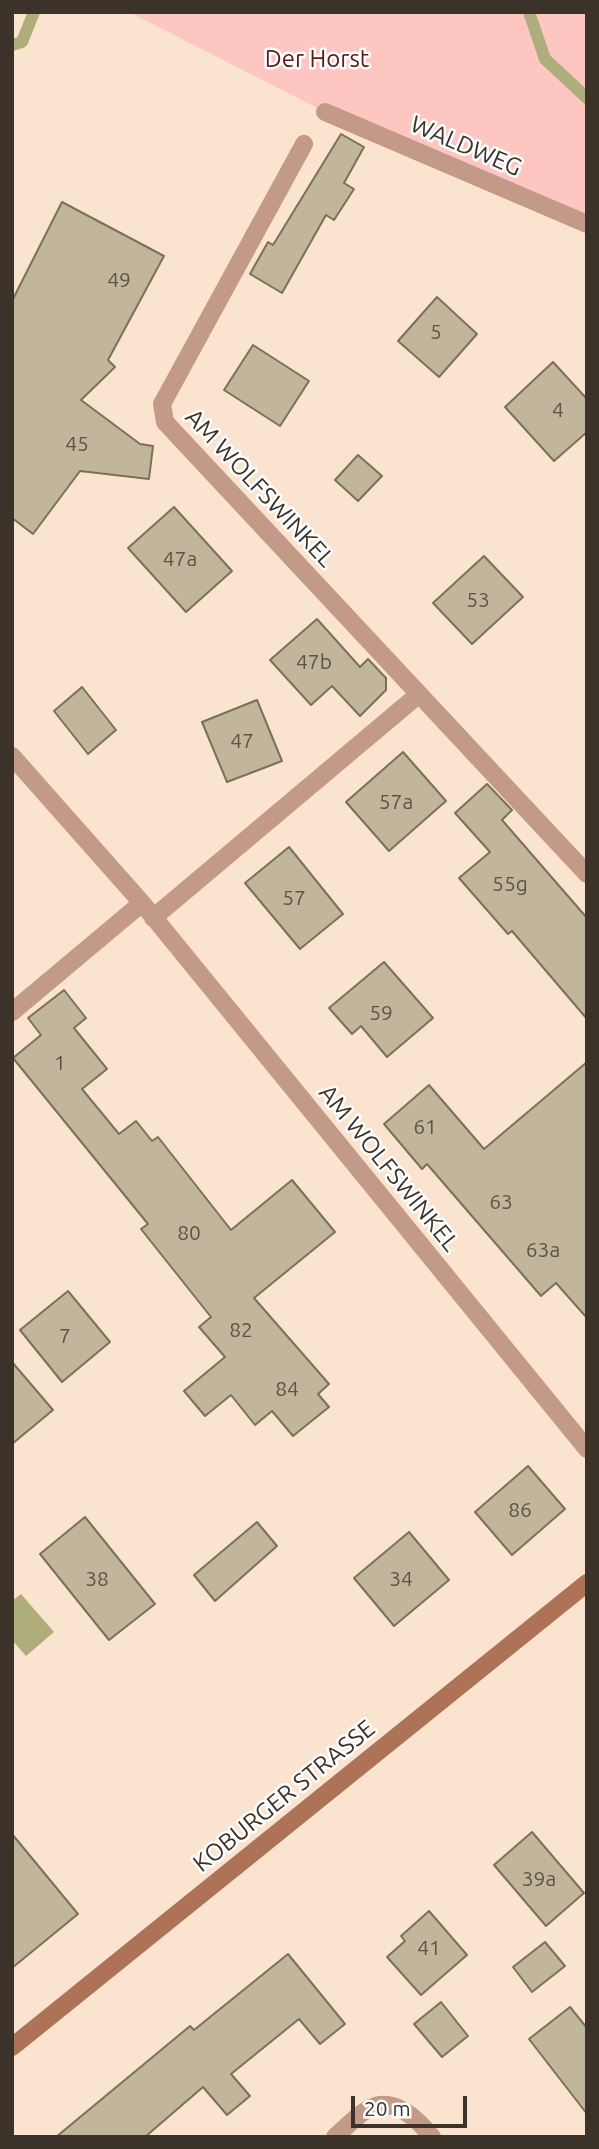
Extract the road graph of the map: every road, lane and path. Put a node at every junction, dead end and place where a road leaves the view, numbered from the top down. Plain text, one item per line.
1 (325, 112) dead end
2 (304, 144) dead end
3 (587, 224) edge
4 (418, 695) junction
5 (12, 756) edge
6 (587, 874) edge
7 (142, 903) junction
8 (153, 918) junction
9 (12, 1012) edge
10 (587, 1449) edge
11 (587, 1583) edge
12 (12, 2047) edge
13 (335, 2137) edge
14 (432, 2137) edge

1 - 3 street, WALDWEG
2 - 4 street, AM WOLFSWINKEL
4 - 6 street, AM WOLFSWINKEL
4 - 8 street
5 - 7 street, AM WOLFSWINKEL
7 - 8 street, AM WOLFSWINKEL
7 - 9 street
8 - 10 street, AM WOLFSWINKEL
11 - 12 main road, KOBURGER STRASSE
13 - 14 street

